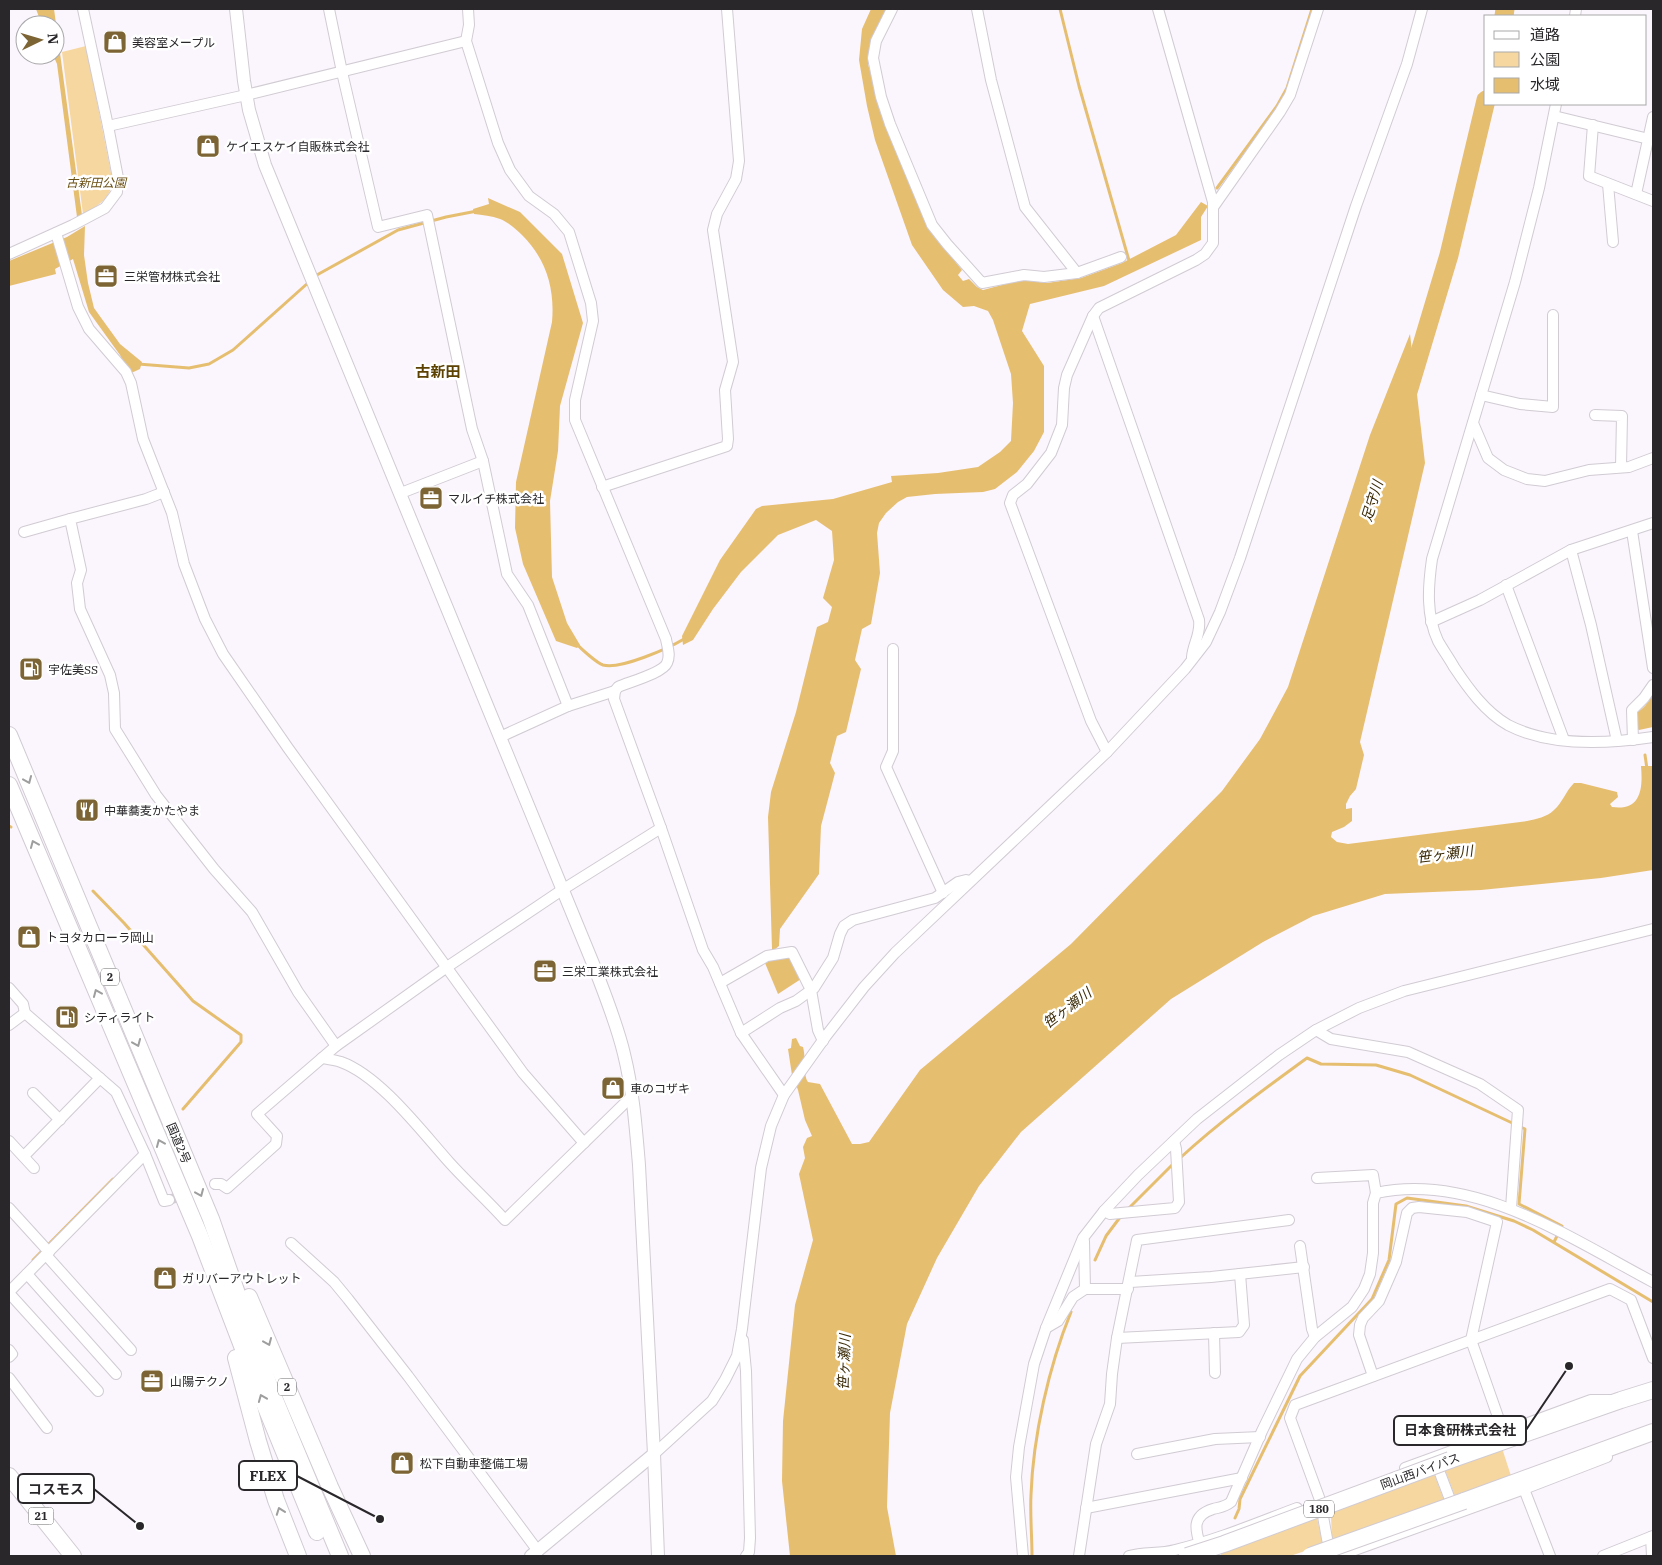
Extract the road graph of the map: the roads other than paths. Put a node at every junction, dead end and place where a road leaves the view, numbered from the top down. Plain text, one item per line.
1 (83, 9) edge
2 (236, 9) edge
3 (329, 9) edge
4 (468, 9) edge
5 (727, 9) edge
6 (892, 9) edge
7 (978, 9) edge
8 (1158, 9) edge
9 (1318, 9) edge
10 (1422, 9) edge
11 (466, 41) junction
12 (342, 72) junction
13 (246, 95) junction
14 (1556, 105) edge
15 (1554, 116) junction
16 (1653, 117) edge
17 (108, 126) junction
18 (1593, 126) junction
19 (1651, 140) edge
20 (1608, 184) junction
21 (1636, 194) junction
22 (1653, 201) edge
23 (1653, 205) edge
24 (1214, 206) junction
25 (56, 233) junction
26 (1613, 242) dead end
27 (9, 254) edge
28 (1121, 257) dead end
29 (1077, 273) junction
30 (1553, 315) dead end
31 (1093, 316) junction
32 (1481, 395) junction
33 (1595, 415) dead end
34 (1473, 424) junction
35 (1653, 458) edge
36 (483, 461) junction
37 (1621, 467) junction
38 (602, 488) junction
39 (164, 492) junction
40 (401, 493) junction
41 (70, 519) junction
42 (1653, 523) edge
43 (1632, 530) junction
44 (24, 532) dead end
45 (1571, 550) junction
46 (1506, 585) junction
47 (1431, 622) junction
48 (893, 649) dead end
49 (1192, 661) junction
50 (1653, 668) edge
51 (1653, 685) edge
52 (615, 691) junction
53 (568, 706) junction
54 (9, 735) edge
55 (500, 737) junction
56 (1653, 737) edge
57 (1564, 740) junction
58 (1632, 740) junction
59 (1617, 741) junction
60 (1107, 752) junction
61 (9, 785) edge
62 (661, 828) junction
63 (970, 881) junction
64 (562, 890) junction
65 (943, 892) junction
66 (1653, 929) edge
67 (447, 967) junction
68 (720, 983) junction
69 (9, 988) edge
70 (811, 990) junction
71 (25, 1013) junction
72 (9, 1025) edge
73 (1316, 1030) junction
74 (741, 1033) junction
75 (821, 1044) junction
76 (336, 1046) junction
77 (322, 1058) junction
78 (100, 1078) junction
79 (33, 1094) dead end
80 (784, 1095) junction
81 (631, 1097) junction
82 (60, 1120) junction
83 (9, 1141) edge
84 (1174, 1141) junction
85 (584, 1143) junction
86 (145, 1154) junction
87 (24, 1156) junction
88 (34, 1168) dead end
89 (1317, 1178) dead end
90 (215, 1184) tunnel mouth
91 (1376, 1193) junction
92 (169, 1200) dead end
93 (9, 1208) edge
94 (1511, 1208) junction
95 (1104, 1211) junction
96 (211, 1219) junction
97 (1289, 1220) dead end
98 (200, 1236) junction
99 (1084, 1238) junction
100 (292, 1243) dead end
101 (1300, 1246) dead end
102 (46, 1251) junction
103 (1304, 1267) junction
104 (27, 1274) junction
105 (1240, 1274) junction
106 (1653, 1282) edge
107 (1129, 1285) junction
108 (1085, 1289) junction
109 (9, 1292) edge
110 (1046, 1328) junction
111 (742, 1329) junction
112 (1214, 1333) junction
113 (1315, 1336) junction
114 (1118, 1338) junction
115 (1471, 1340) junction
116 (9, 1350) edge
117 (131, 1350) dead end
118 (9, 1357) edge
119 (1653, 1358) edge
120 (116, 1374) dead end
121 (1215, 1374) dead end
122 (1373, 1376) junction
123 (9, 1378) edge
124 (1653, 1390) edge
125 (98, 1392) dead end
126 (1621, 1400) junction
127 (47, 1428) dead end
128 (1503, 1431) junction
129 (1647, 1434) edge
130 (1260, 1436) junction
131 (654, 1454) junction
132 (1138, 1454) dead end
133 (1442, 1459) junction
134 (9, 1476) edge
135 (1242, 1478) junction
136 (1524, 1489) junction
137 (1320, 1500) junction
138 (1460, 1507) junction
139 (1086, 1508) junction
140 (1652, 1537) edge
141 (354, 1540) junction
142 (1200, 1543) junction
143 (534, 1554) edge
144 (73, 1556) edge
145 (298, 1556) edge
146 (328, 1556) edge
147 (340, 1556) edge
148 (362, 1556) edge
149 (367, 1556) edge
150 (658, 1556) edge
151 (746, 1556) edge
152 (1022, 1556) edge
153 (1079, 1556) edge
154 (1129, 1556) edge
155 (1187, 1556) edge
156 (1204, 1556) edge
157 (1310, 1556) edge
158 (1330, 1556) edge
159 (1338, 1556) edge
160 (1550, 1556) edge
161 (1603, 1556) edge
162 (1652, 1556) edge

1 - 17 street
2 - 13 street
3 - 12 street
4 - 11 street
5 - 38 street
6 - 29 street
7 - 29 street
8 - 24 street
9 - 24 street
10 - 49 street
11 - 12 street
11 - 38 street
12 - 13 street
12 - 36 street
13 - 17 street
13 - 40 street
14 - 15 street
15 - 18 street
15 - 32 street
16 - 19 street
17 - 25 street
18 - 19 street
18 - 20 street
19 - 21 street
20 - 21 street
20 - 26 street
21 - 22 street
22 - 23 street
24 - 31 street
25 - 27 street
25 - 39 street
28 - 29 street
30 - 32 street
31 - 49 street
31 - 60 street
32 - 34 street
33 - 37 street
34 - 37 street
34 - 47 street
35 - 37 street
36 - 40 street
36 - 53 street
38 - 52 street
39 - 41 street
39 - 67 street
40 - 55 street
41 - 44 street
41 - 76 street
42 - 43 street
43 - 45 street
43 - 50 street
45 - 46 street
45 - 59 street
46 - 47 street
46 - 57 street
47 - 57 street
48 - 65 street
49 - 60 street
51 - 58 street
52 - 53 street
52 - 62 street
53 - 55 street
54 -> 96 main road, 国道2号 / 2
55 - 64 street
56 - 58 street
57 - 59 street
58 - 59 street
60 - 63 street
98 -> 61 main road, 国道2号 / 2
62 - 64 street
62 - 68 street
63 - 65 street
63 - 75 street
64 - 67 street
64 - 81 street
65 - 70 street
66 - 73 street
67 - 76 street
67 - 85 street
68 - 70 street
68 - 74 street
69 - 71 street
70 - 74 street
70 - 75 street
71 - 72 street
71 - 78 street
73 - 84 street
73 - 94 street
74 - 80 street
75 - 80 street
76 - 77 street
77 - 85 street
77 - 90 street
78 - 82 street
78 - 86 street
79 - 82 street
80 - 111 street
81 - 85 street
81 - 131 street
82 - 87 street
83 - 87 street
84 - 95 street
84 - 95 street
86 - 92 street
86 - 102 street
87 - 88 street
89 - 91 street
91 - 94 street
91 - 113 street
93 - 102 street
94 - 106 street
95 - 99 street
96 -> 141 main road, 2
96 - 147 main road, 国道2号 / 2
97 - 107 street
145 -> 98 main road, 2
146 -> 98 main road, 国道2号 / 2
99 - 108 street
99 - 110 street
100 - 143 street
101 - 103 street
102 - 104 street
102 - 117 street
103 - 105 street
103 - 113 street
104 - 109 street
104 - 120 street
105 - 107 street
105 - 112 street
107 - 108 street
107 - 114 street
108 - 110 street
109 - 125 street
110 - 152 street
111 - 131 street
111 - 151 street
112 - 114 street
112 - 121 street
113 - 130 street
114 - 139 street
115 - 119 street
115 - 122 street
115 - 122 street
115 - 128 street
116 - 118 street
122 - 137 street
123 - 127 street
124 - 126 main road, 岡山西バイパス / 180
126 - 128 street
126 - 133 main road, 岡山西バイパス / 180
128 - 133 street
129 - 136 street
129 - 138 main road
130 - 132 street
130 - 135 street
131 - 143 street
131 - 150 street
133 - 137 street
133 - 138 street
133 - 155 main road, 岡山西バイパス / 180, bridge
134 - 144 main road, 21
135 - 139 street
135 - 142 street
136 - 138 street
136 - 160 street
137 - 142 street
137 - 158 street
138 - 157 main road, bridge
138 - 159 street
139 - 153 street
140 - 161 street
140 - 162 street
141 - 148 main road, 2
141 - 149 main road
142 - 154 street
142 - 156 street

